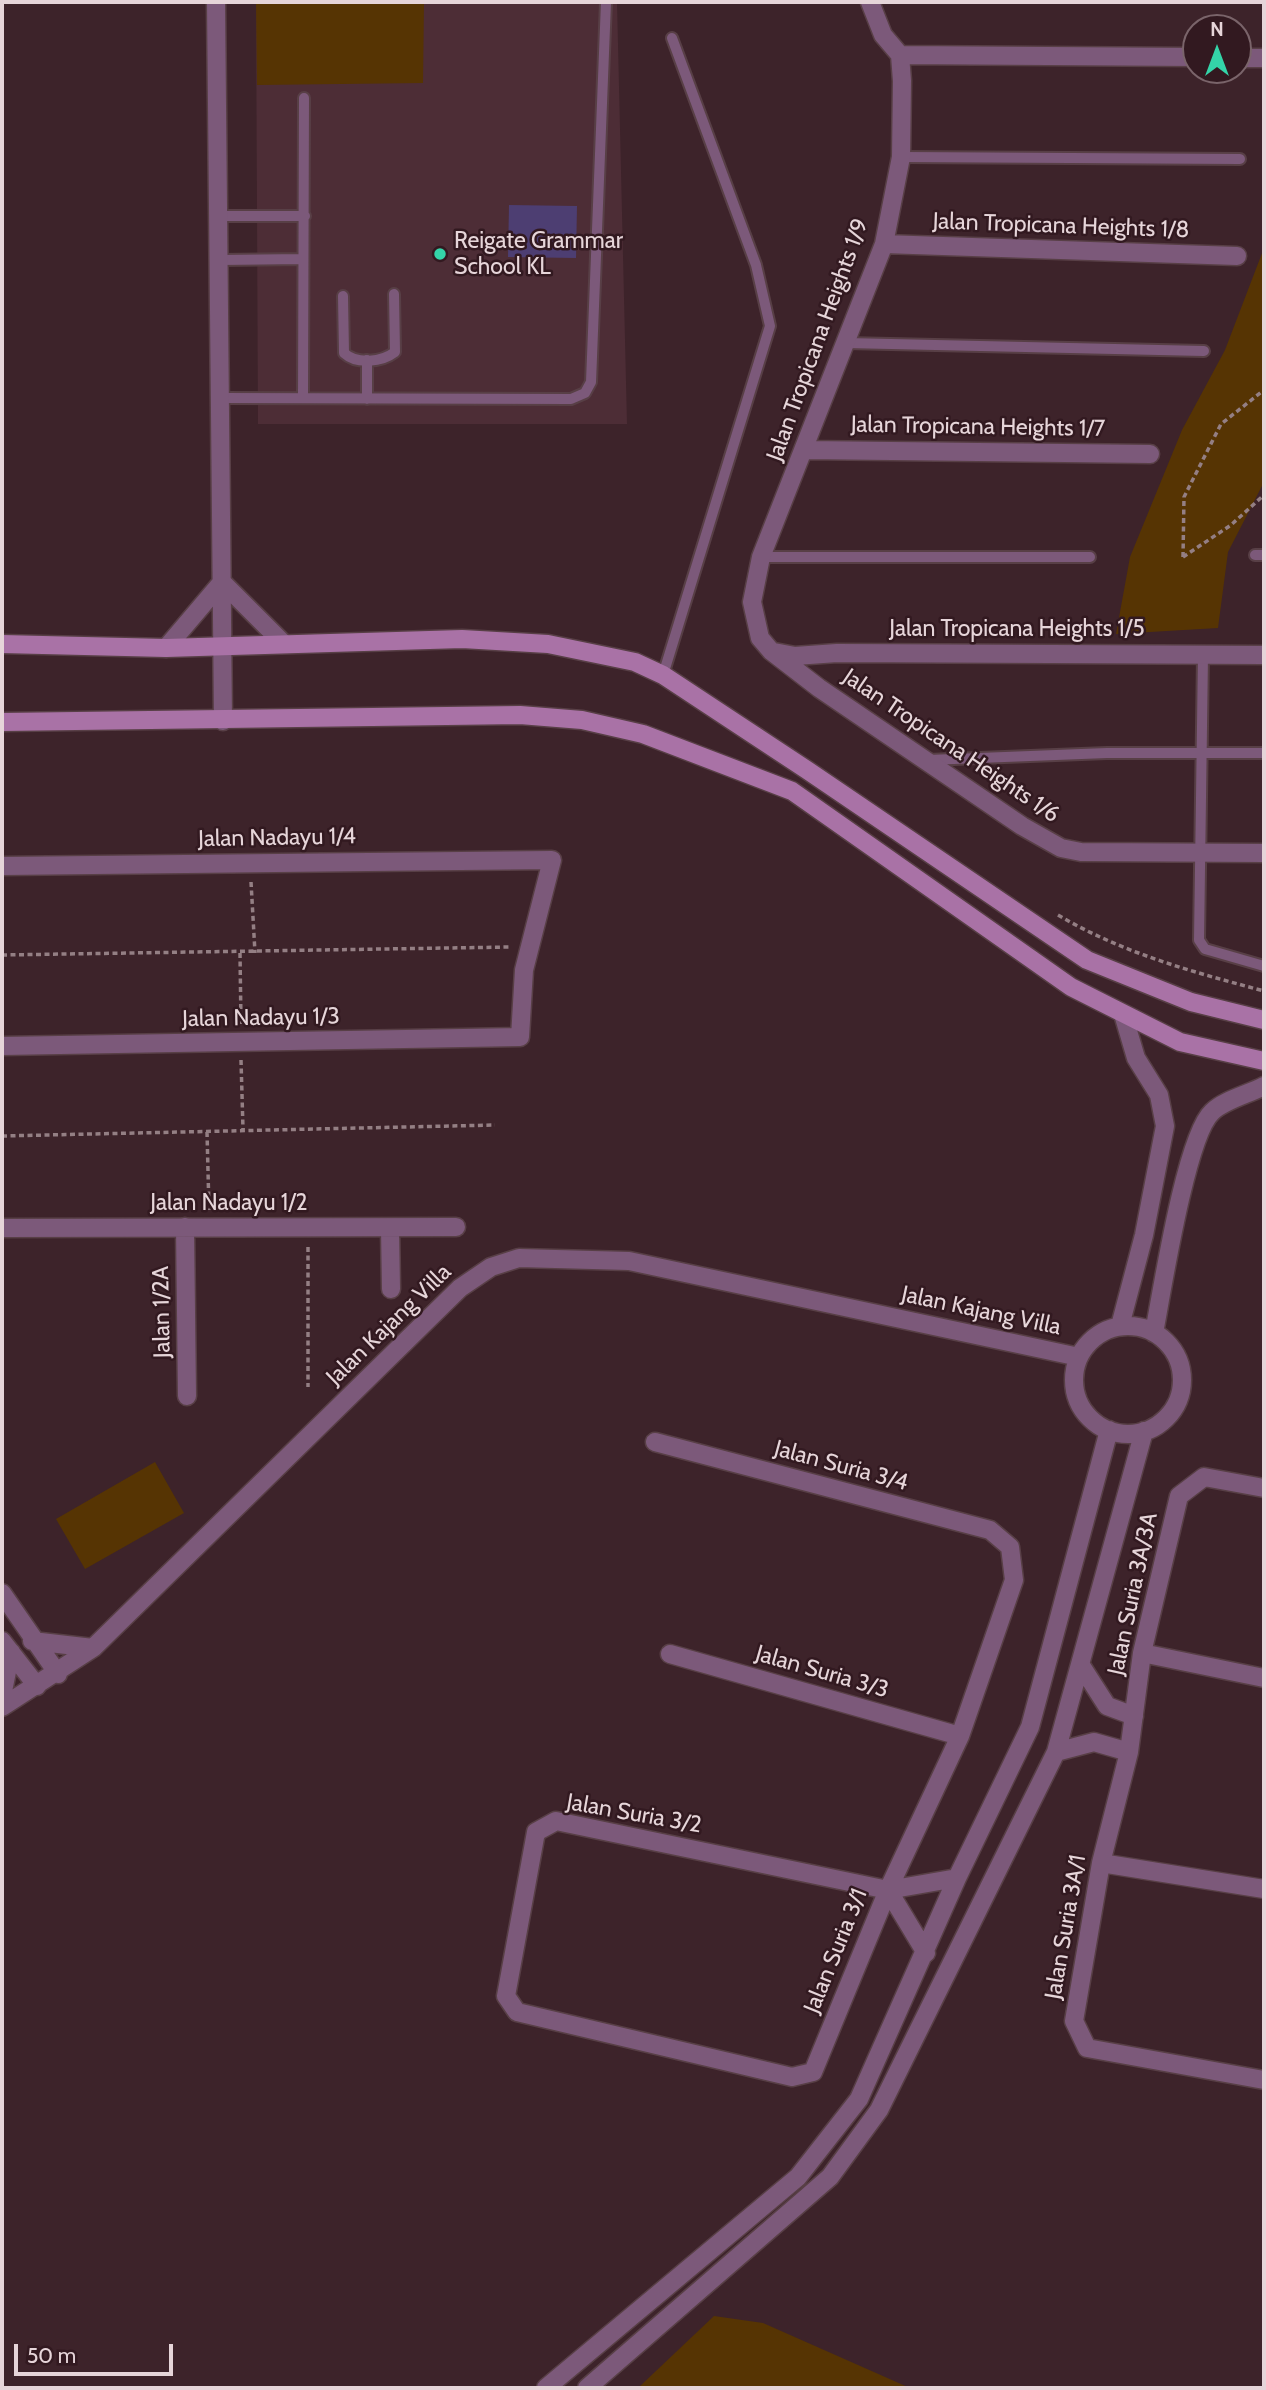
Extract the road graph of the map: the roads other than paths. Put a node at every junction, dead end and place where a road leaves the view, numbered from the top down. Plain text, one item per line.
1 (216, 2) edge
2 (606, 2) edge
3 (870, 2) edge
4 (671, 38) dead end
5 (900, 55) junction
6 (1182, 57) edge
7 (304, 98) dead end
8 (901, 157) junction
9 (1240, 159) dead end
10 (219, 216) junction
11 (305, 216) junction
12 (884, 244) junction
13 (1237, 256) dead end
14 (303, 259) junction
15 (220, 260) junction
16 (394, 294) dead end
17 (343, 296) dead end
18 (846, 343) junction
19 (1204, 351) dead end
20 (367, 360) junction
21 (222, 398) junction
22 (303, 398) junction
23 (367, 399) junction
24 (806, 450) junction
25 (1150, 453) dead end
26 (761, 557) junction
27 (1090, 557) dead end
28 (222, 582) junction
29 (283, 643) junction
30 (2, 645) edge
31 (223, 647) junction
32 (166, 648) junction
33 (771, 651) junction
34 (837, 653) junction
35 (1203, 655) junction
36 (1264, 655) edge
37 (663, 675) junction
38 (819, 688) junction
39 (223, 721) junction
40 (2, 722) edge
41 (1264, 752) edge
42 (1201, 753) junction
43 (925, 760) junction
44 (1264, 853) edge
45 (1199, 854) junction
46 (2, 866) edge
47 (1264, 966) edge
48 (1123, 1014) junction
49 (1264, 1020) edge
50 (520, 1037) joint
51 (2, 1045) edge
52 (1264, 1061) edge
53 (1264, 1086) edge
54 (185, 1227) junction
55 (456, 1227) dead end
56 (2, 1228) edge
57 (390, 1228) junction
58 (391, 1289) dead end
59 (1120, 1326) junction
60 (1154, 1333) junction
61 (1079, 1357) junction
62 (187, 1396) dead end
63 (1109, 1430) junction
64 (1144, 1432) junction
65 (655, 1442) dead end
66 (1264, 1488) edge
67 (1010, 1546) joint
68 (2, 1593) edge
69 (33, 1641) junction
70 (6, 1647) edge
71 (93, 1648) junction
72 (1142, 1653) junction
73 (670, 1654) dead end
74 (1082, 1667) junction
75 (58, 1674) junction
76 (1264, 1678) edge
77 (37, 1686) junction
78 (2, 1696) edge
79 (2, 1707) edge
80 (1134, 1716) junction
81 (960, 1737) junction
82 (1056, 1752) junction
83 (1129, 1752) junction
84 (1101, 1863) junction
85 (957, 1878) junction
86 (1264, 1889) edge
87 (888, 1890) junction
88 (926, 1953) junction
89 (506, 1996) joint
90 (1264, 2080) edge
91 (546, 2388) edge
92 (587, 2388) edge

1 - 10 street
2 - 23 lane
3 - 5 street
4 - 37 lane
5 - 6 street
5 - 8 street, Jalan Tropicana Heights 1/9
7 - 11 lane
8 - 9 lane
8 - 12 street, Jalan Tropicana Heights 1/9
10 - 11 lane
10 - 15 street
11 - 14 lane
12 - 13 street, Jalan Tropicana Heights 1/8
12 - 18 street, Jalan Tropicana Heights 1/9
14 - 15 lane
14 - 22 lane
15 - 21 street
16 - 20 lane
17 - 20 lane
18 - 19 lane
18 - 24 street, Jalan Tropicana Heights 1/9
20 - 23 lane
21 - 22 lane
21 - 28 street
22 - 23 lane
24 - 25 street, Jalan Tropicana Heights 1/7
24 - 26 street, Jalan Tropicana Heights 1/9
26 - 27 lane
26 - 33 street, Jalan Tropicana Heights 1/9
28 - 29 street
28 - 31 street
28 - 32 street
29 - 31 street
29 - 37 street
30 - 32 street
31 - 32 street
31 - 39 street
33 - 34 street, Jalan Tropicana Heights 1/5
33 - 38 street, Jalan Tropicana Heights 1/6
34 - 35 street, Jalan Tropicana Heights 1/5
34 - 38 street
35 - 36 street, Jalan Tropicana Heights 1/5
35 - 42 lane
37 - 49 street
38 - 43 street, Jalan Tropicana Heights 1/6
39 - 40 street
39 - 48 street
41 - 42 lane
42 - 43 lane
42 - 45 lane
43 - 45 street, Jalan Tropicana Heights 1/6
44 - 45 street, Jalan Tropicana Heights 1/6
45 - 47 lane
46 - 50 street, Jalan Nadayu 1/4
48 - 52 street
48 - 59 street
50 - 51 street, Jalan Nadayu 1/3
53 - 60 street
54 - 56 street, Jalan Nadayu 1/2
54 - 57 street, Jalan Nadayu 1/2
54 - 62 street, Jalan 1/2A
55 - 57 street, Jalan Nadayu 1/2
57 - 58 street
59 - 60 street
59 - 61 street
60 - 64 street
61 - 63 street
61 - 71 street, Jalan Kajang Villa
63 - 64 street
63 - 85 street
64 - 74 street
65 - 67 street, Jalan Suria 3/4
66 - 72 street, Jalan Suria 3A/3A
67 - 81 street, Jalan Suria 3/1
68 - 69 street
69 - 71 street
69 - 75 street
70 - 77 street
70 - 78 street
71 - 75 street, Jalan Kajang Villa
72 - 76 street
72 - 80 street, Jalan Suria 3A/3A
73 - 81 street, Jalan Suria 3/3
74 - 80 street
74 - 82 street
75 - 77 street, Jalan Kajang Villa
77 - 79 street, Jalan Kajang Villa
80 - 83 street, Jalan Suria 3A/3A
81 - 87 street, Jalan Suria 3/1
82 - 83 street
82 - 92 street
83 - 84 street, Jalan Suria 3A/1
84 - 86 street
84 - 90 street, Jalan Suria 3A/1
85 - 87 street, Jalan Suria 3/2
85 - 88 street
87 - 88 street
87 - 89 street, Jalan Suria 3/1
87 - 89 street, Jalan Suria 3/2
88 - 91 street

